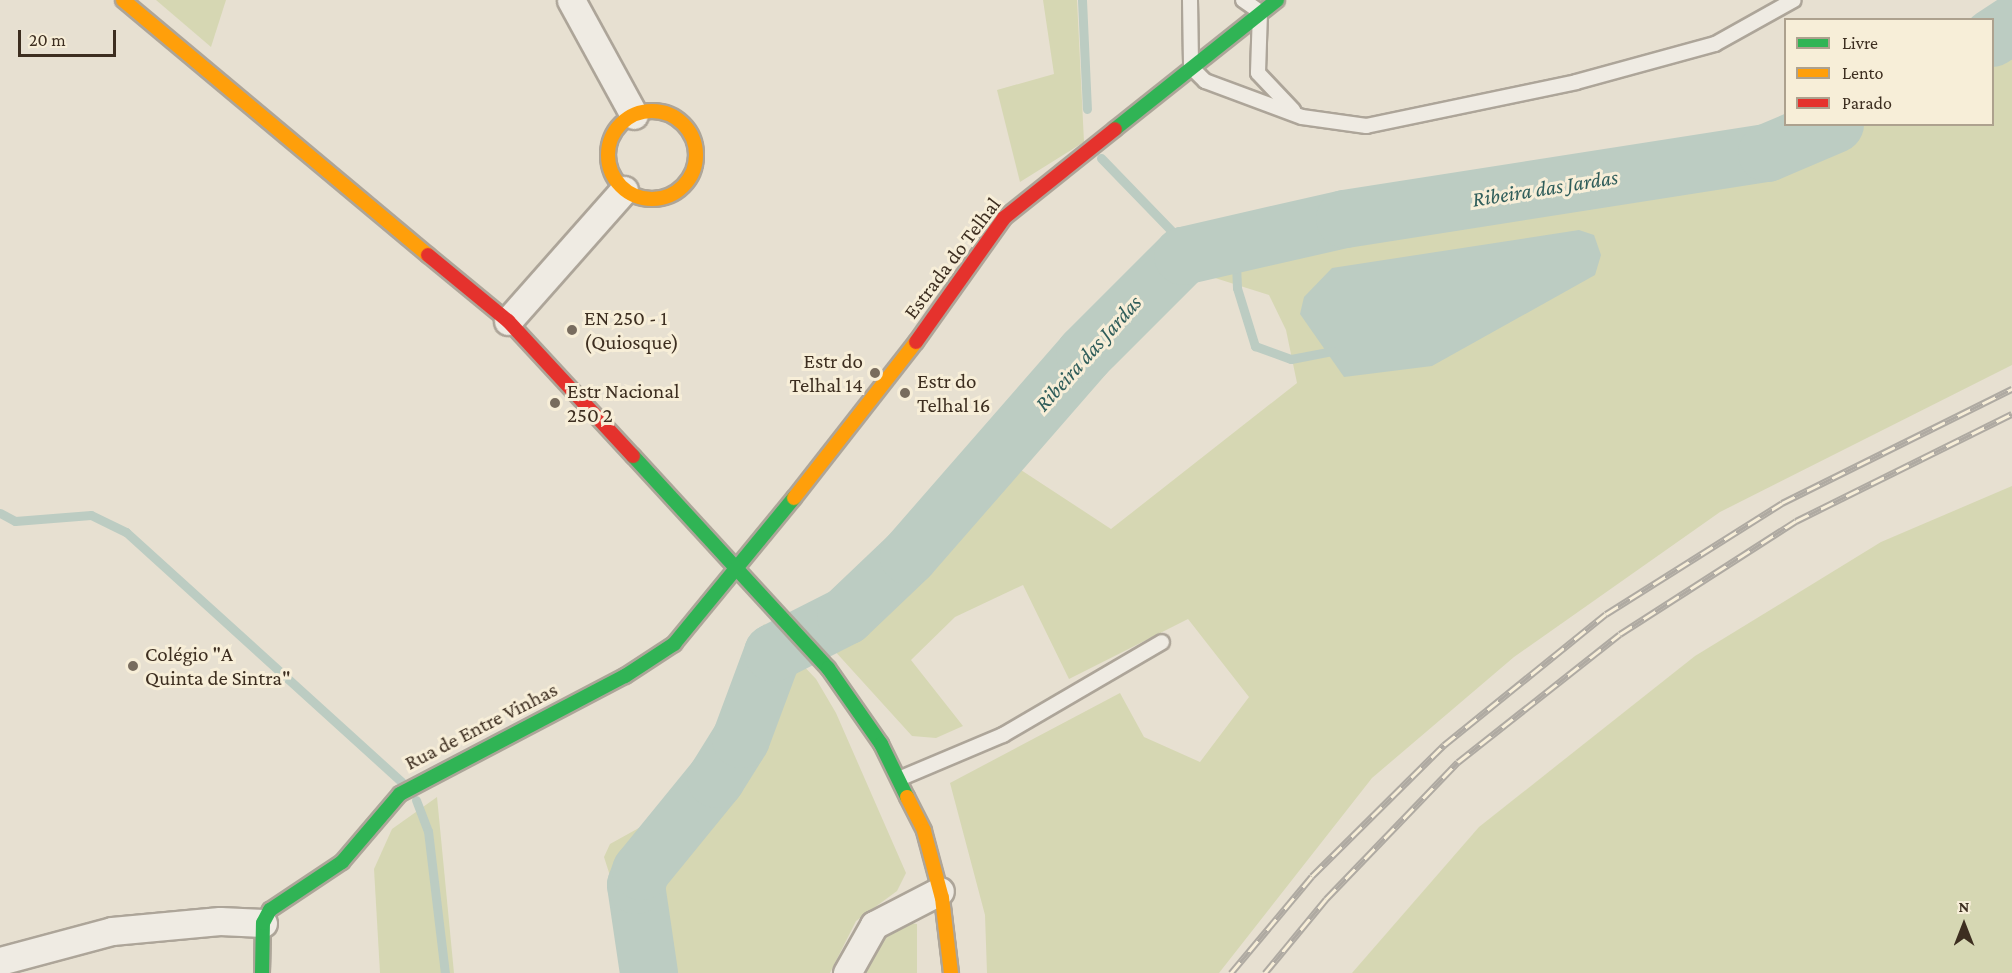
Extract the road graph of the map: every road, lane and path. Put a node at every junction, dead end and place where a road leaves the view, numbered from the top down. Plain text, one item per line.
1 (123, 0) edge
2 (571, 0) edge
3 (1190, 0) edge
4 (1244, 0) edge
5 (1277, 0) edge
6 (1794, 0) edge
7 (1260, 12) junction
8 (1191, 67) junction
9 (633, 115) junction
10 (1302, 117) junction
11 (624, 190) junction
12 (508, 321) junction
13 (740, 570) junction
14 (1162, 642) dead end
15 (901, 778) junction
16 (940, 891) junction
17 (263, 923) junction
18 (0, 961) edge
19 (262, 973) edge
20 (847, 973) edge
21 (951, 973) edge

1 - 12 street
2 - 9 street
3 - 8 lane
4 - 7 lane
5 - 7 street, Estrada do Telhal
6 - 10 lane
7 - 8 street, Estrada do Telhal
7 - 10 lane
8 - 10 lane
8 - 13 street, Estrada do Telhal
9 - 11 street
9 - 11 street
11 - 12 street
12 - 13 street
13 - 15 street
13 - 17 street, Rua de Entre Vinhas
14 - 15 lane
15 - 16 street
16 - 20 street
16 - 21 street
17 - 18 street
17 - 19 street

